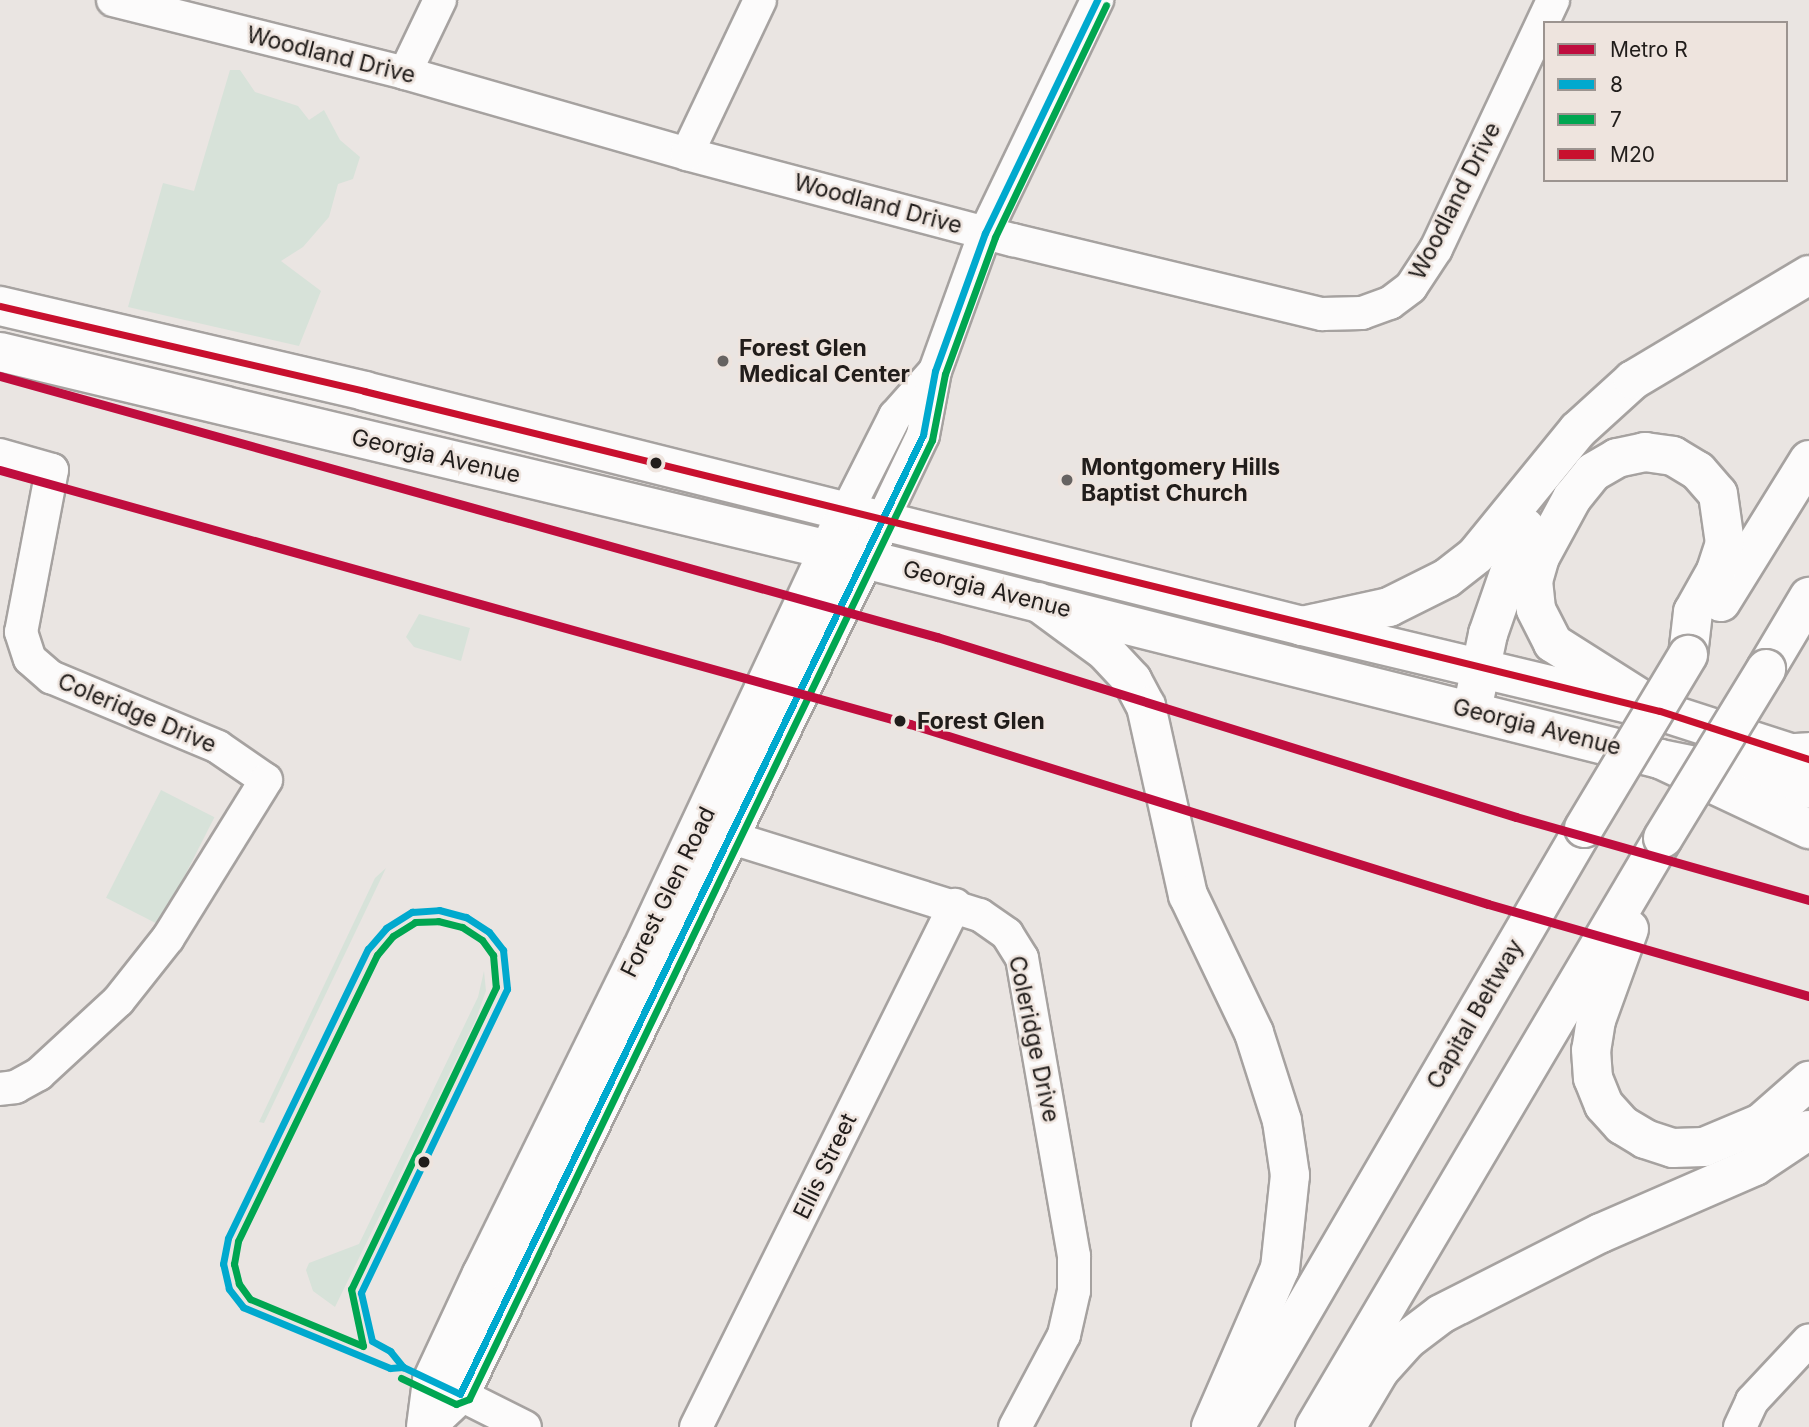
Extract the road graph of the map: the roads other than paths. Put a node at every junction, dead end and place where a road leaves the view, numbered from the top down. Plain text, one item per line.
1 (440, 0) edge
2 (760, 0) edge
3 (1097, 0) edge
4 (1553, 0) edge
5 (121, 1) edge
6 (1543, 21) edge
7 (1543, 21) edge
8 (405, 73) junction
9 (687, 154) junction
10 (985, 233) junction
11 (1809, 275) edge
12 (0, 306) edge
13 (0, 352) edge
14 (1578, 430) junction
15 (0, 455) edge
16 (1809, 460) edge
17 (864, 517) junction
18 (847, 554) junction
19 (1809, 597) edge
20 (1038, 602) junction
21 (1302, 626) junction
22 (1809, 642) edge
23 (1688, 654) junction
24 (1480, 668) junction
25 (1766, 669) junction
26 (1472, 710) junction
27 (1660, 711) junction
28 (1805, 755) edge
29 (1660, 759) junction
30 (1809, 789) edge
31 (1809, 829) edge
32 (729, 837) junction
33 (1662, 838) junction
34 (954, 905) junction
35 (1809, 1081) edge
36 (0, 1089) edge
37 (1809, 1130) edge
38 (1809, 1339) edge
39 (446, 1388) junction
40 (426, 1426) edge
41 (525, 1427) edge
42 (696, 1427) edge
43 (1015, 1427) edge
44 (1211, 1427) edge
45 (1235, 1427) edge
46 (1315, 1427) edge
47 (1346, 1427) edge
48 (1740, 1427) edge

1 - 8 street
2 - 9 street
3 - 10 street, Forest Glen Road
4 - 6 street, Woodland Drive
5 - 8 street, Woodland Drive
7 - 10 street, Woodland Drive
8 - 9 street, Woodland Drive
9 - 10 street, Woodland Drive
10 - 17 street, Forest Glen Road
11 - 14 main road
12 - 17 main road, Georgia Avenue
13 - 18 main road, Georgia Avenue
14 - 21 main road
14 - 24 main road
15 - 36 street, Coleridge Drive
16 - 23 main road, Capital Beltway
17 - 18 main road, Forest Glen Road
17 - 21 main road, Georgia Avenue
18 - 20 main road, Georgia Avenue
18 - 32 main road, Forest Glen Road
18 - 39 main road, Forest Glen Road
19 - 25 main road
20 - 26 main road, Georgia Avenue
20 - 44 main road
21 - 24 main road, Georgia Avenue
22 - 25 main road
23 - 27 main road
23 - 45 main road, Capital Beltway, bridge
24 - 26 main road
24 - 27 main road, Georgia Avenue
25 - 33 main road, bridge
26 - 29 main road, Georgia Avenue
27 - 28 main road, Georgia Avenue
29 - 30 main road, Georgia Avenue
29 - 31 main road
32 - 34 street, Coleridge Drive
32 - 39 main road, Forest Glen Road
33 - 35 main road
33 - 46 main road
34 - 42 street, Ellis Street
34 - 43 street, Coleridge Drive
37 - 47 main road
38 - 48 street
39 - 40 main road, Forest Glen Road
39 - 41 street

